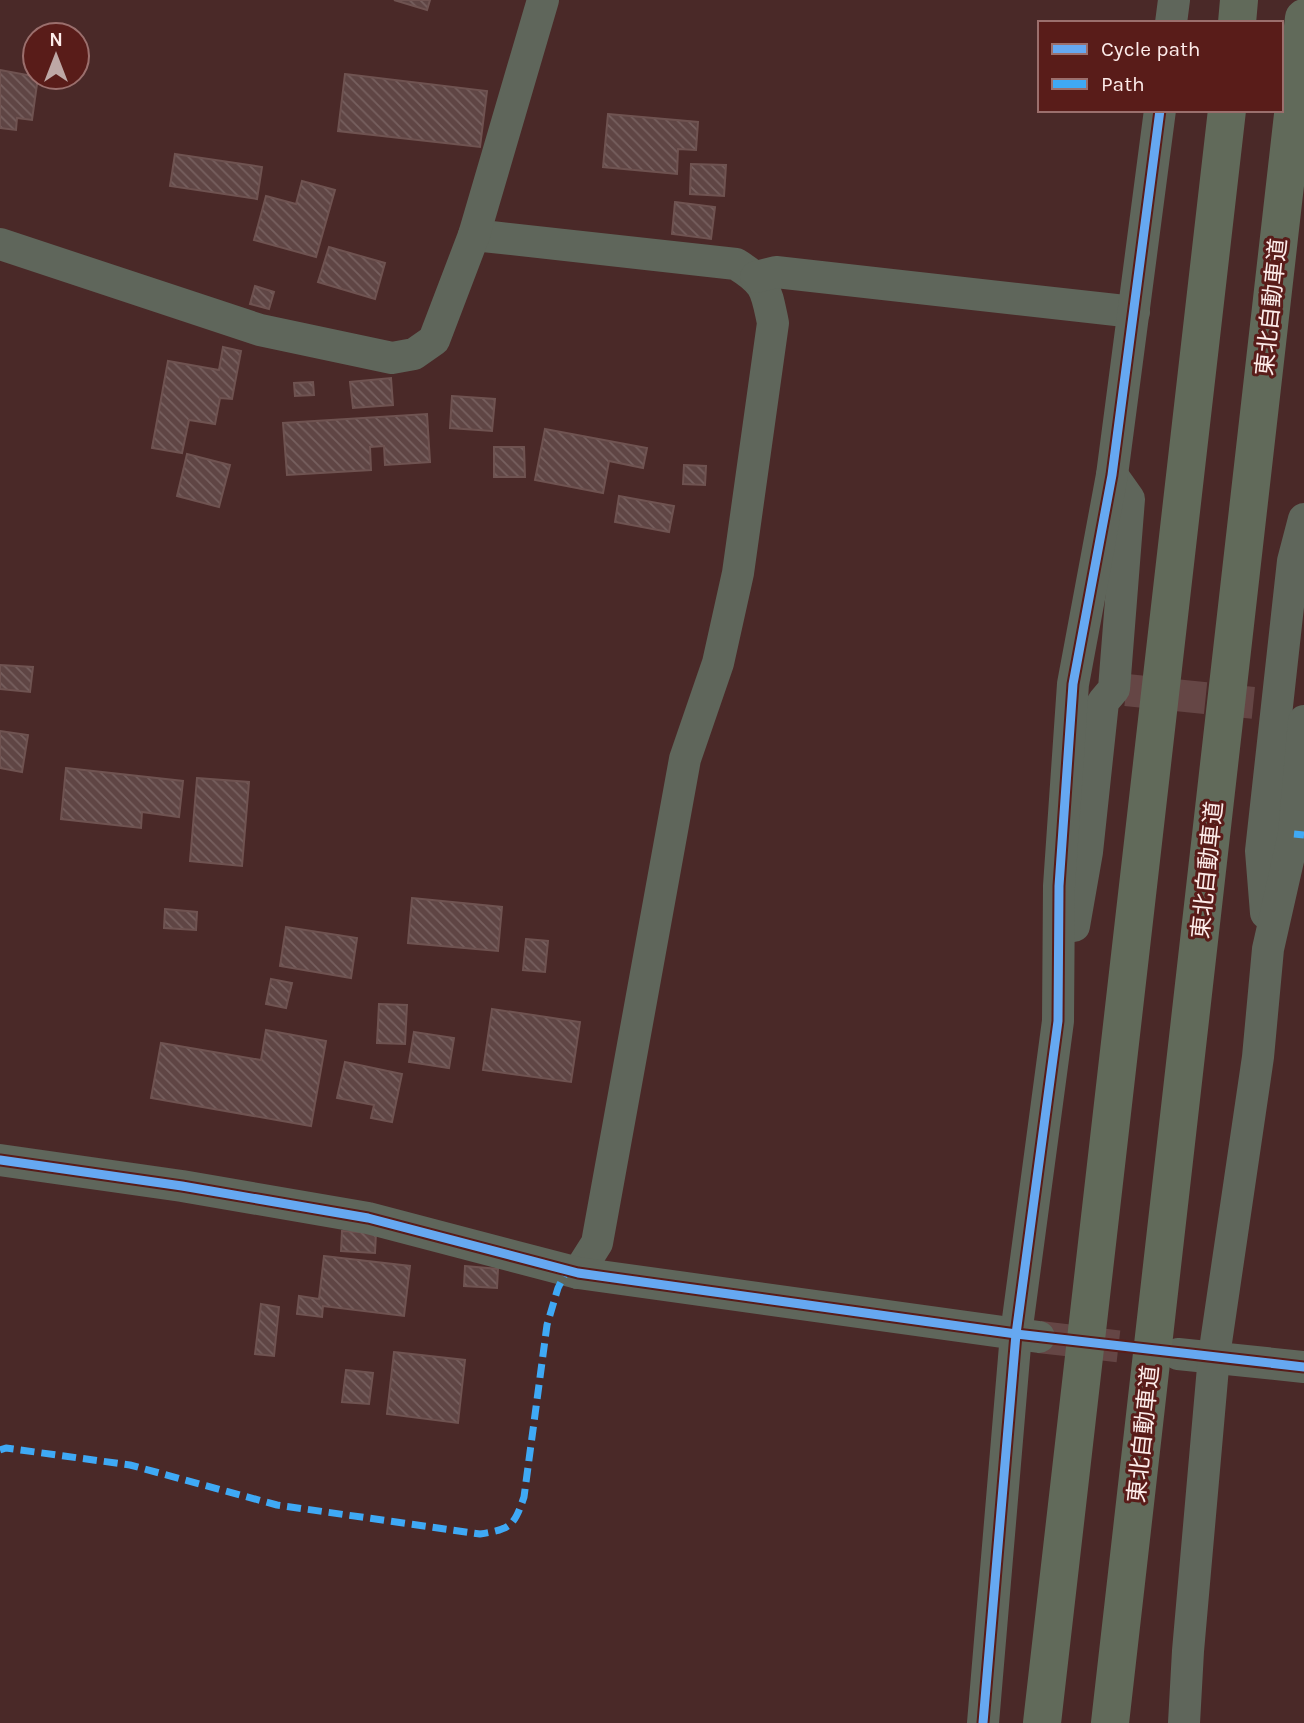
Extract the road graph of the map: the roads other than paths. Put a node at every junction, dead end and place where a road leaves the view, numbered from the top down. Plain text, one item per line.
1 (543, 0) edge
2 (1174, 0) edge
3 (1239, 0) edge
4 (1304, 18) edge
5 (1171, 21) edge
6 (1237, 21) edge
7 (1160, 112) edge
8 (1227, 112) edge
9 (474, 234) junction
10 (0, 244) edge
11 (757, 277) junction
12 (1134, 312) junction
13 (1112, 475) junction
14 (1304, 519) edge
15 (1278, 710) edge
16 (1058, 1021) junction
17 (0, 1160) edge
18 (578, 1273) junction
19 (1027, 1336) junction
20 (1178, 1354) tunnel mouth
21 (1214, 1356) junction
22 (1304, 1367) edge
23 (1188, 1651) junction
24 (985, 1685) junction
25 (975, 1723) edge
26 (983, 1723) edge
27 (1042, 1723) edge
28 (1110, 1723) edge
29 (1167, 1723) edge
30 (1184, 1723) edge

1 - 9 street
2 - 5 street
3 - 6 highway
4 - 28 highway, 東北自動車道
7 - 12 street
8 - 27 highway
9 - 10 street
9 - 11 street
11 - 12 street
11 - 18 street
12 - 13 street
13 - 16 street
13 - 16 street
14 - 15 street
15 - 21 street
16 - 19 street
17 - 18 street
18 - 19 street
19 - 24 street
20 - 21 street
21 - 22 street
21 - 23 street
23 - 29 street
23 - 30 street
24 - 25 street
24 - 26 street

